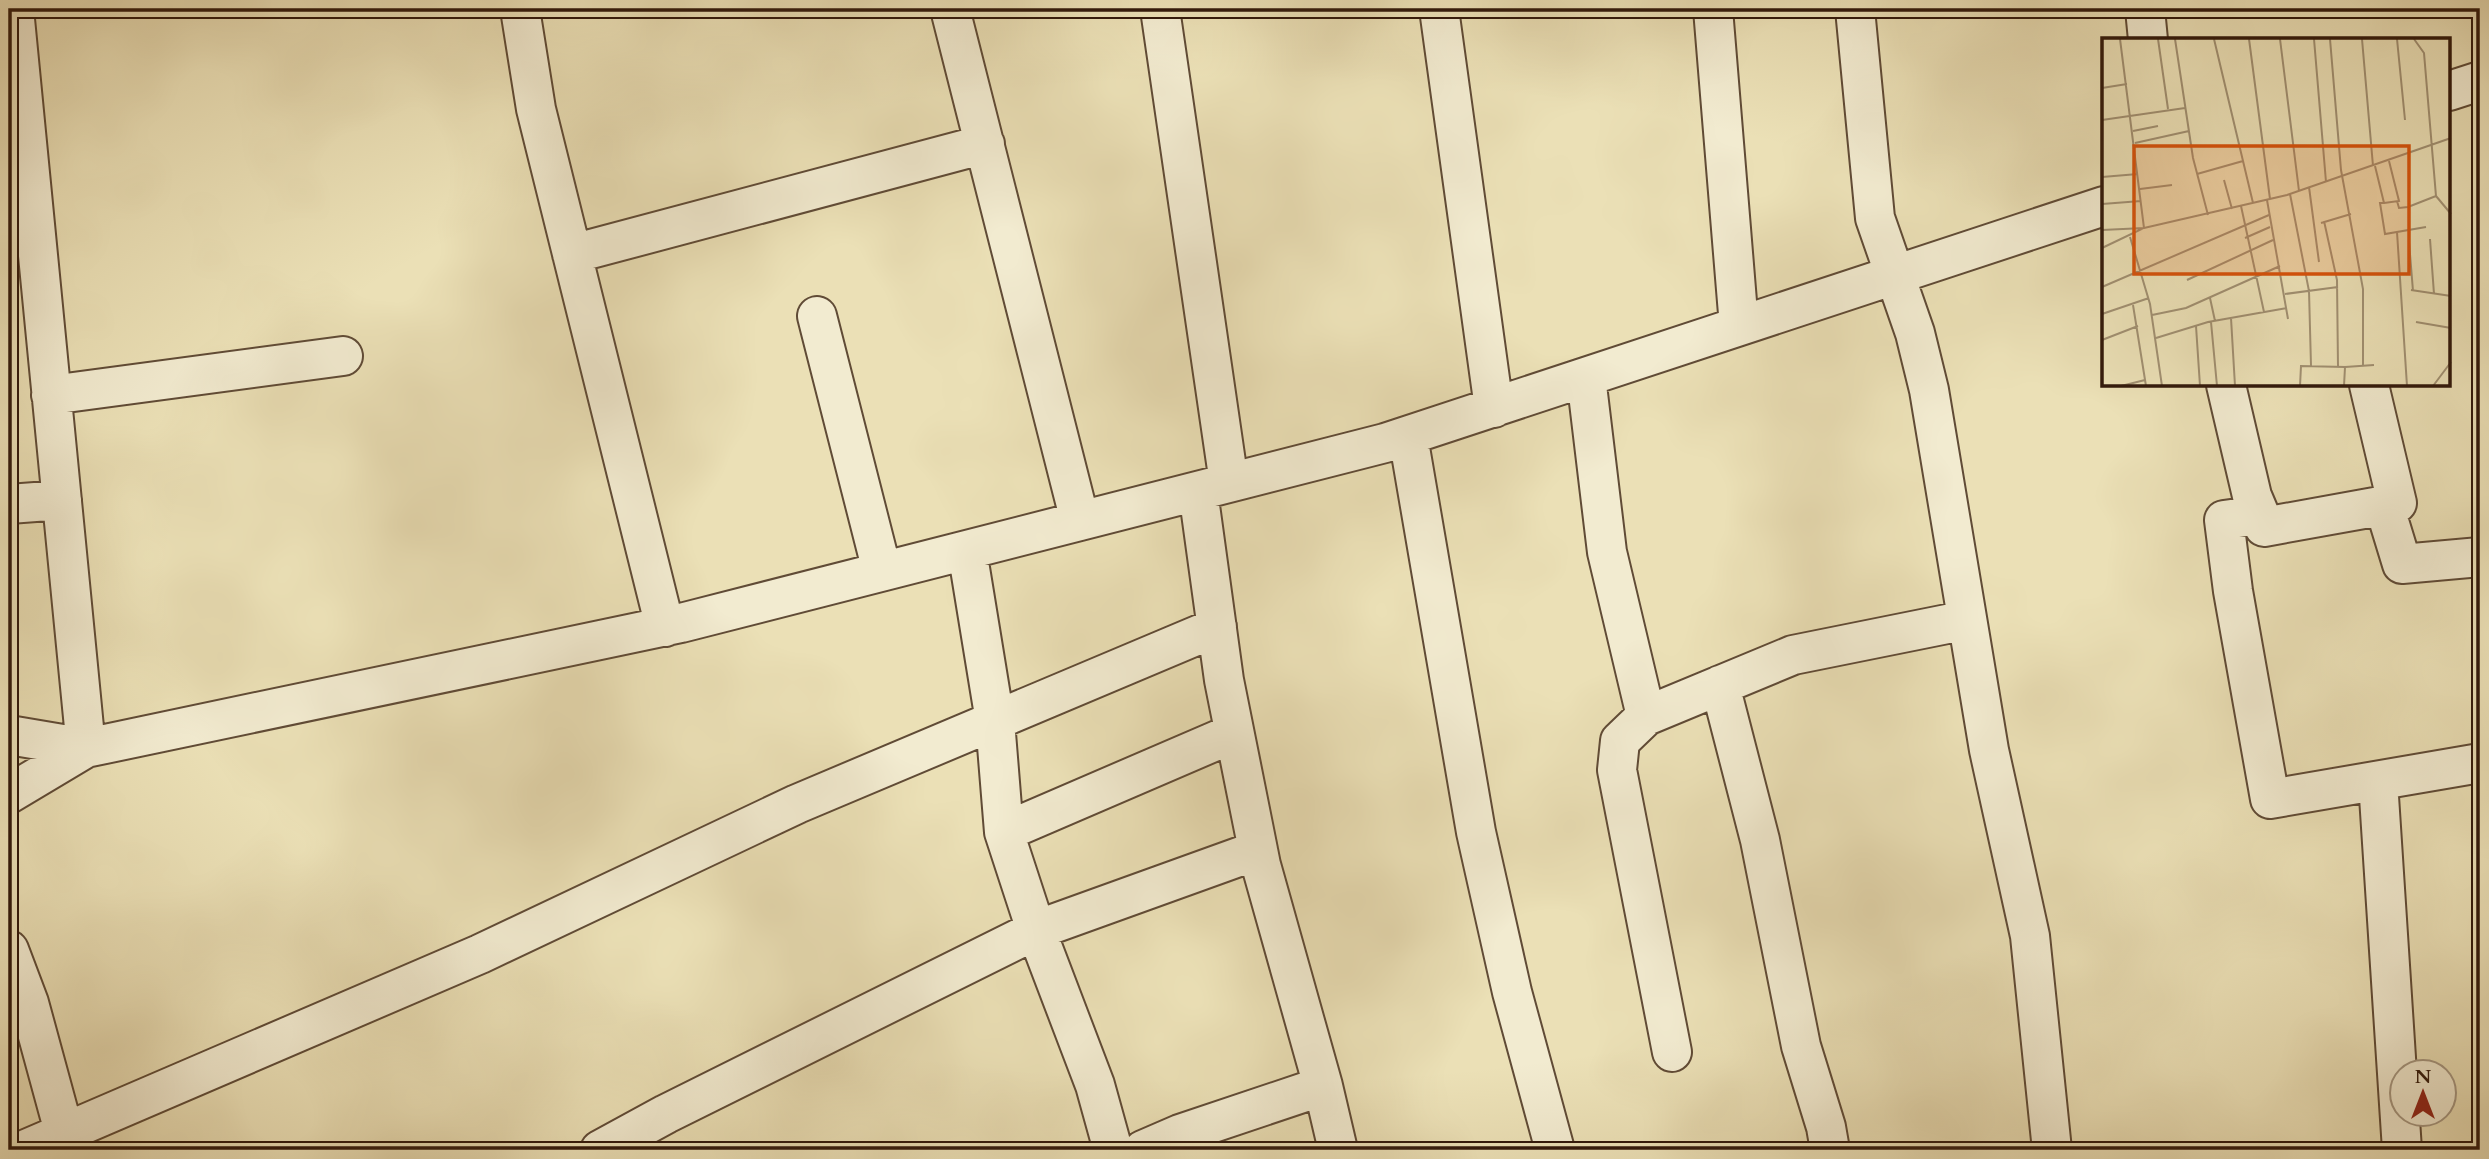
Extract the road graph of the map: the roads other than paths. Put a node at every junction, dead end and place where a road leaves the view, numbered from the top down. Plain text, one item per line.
1 (14, 9) edge
2 (520, 9) edge
3 (950, 9) edge
4 (1160, 9) edge
5 (1439, 9) edge
6 (1713, 9) edge
7 (1855, 9) edge
8 (2145, 9) edge
9 (2147, 38) edge
10 (2480, 80) edge
11 (2450, 91) edge
12 (985, 144) junction
13 (2102, 206) edge
14 (572, 254) junction
15 (23, 258) edge
16 (1896, 274) junction
17 (817, 316) dead end
18 (1739, 326) junction
19 (343, 356) dead end
20 (1586, 377) junction
21 (2226, 387) edge
22 (2369, 387) edge
23 (51, 395) junction
24 (1493, 408) junction
25 (1408, 436) junction
26 (1214, 487) junction
27 (62, 500) junction
28 (9, 504) edge
29 (2384, 505) junction
30 (2260, 516) junction
31 (1080, 521) junction
32 (967, 550) junction
33 (2480, 557) edge
34 (882, 571) junction
35 (1967, 620) junction
36 (665, 627) junction
37 (1217, 627) junction
38 (1720, 685) junction
39 (1646, 716) junction
40 (995, 721) junction
41 (1234, 733) junction
42 (9, 735) edge
43 (86, 748) junction
44 (2480, 763) edge
45 (2378, 781) junction
46 (9, 794) edge
47 (1004, 832) junction
48 (1258, 850) junction
49 (1036, 930) junction
50 (9, 950) edge
51 (1672, 1052) dead end
52 (1323, 1086) junction
53 (66, 1142) edge
54 (24, 1150) edge
55 (600, 1150) edge
56 (1113, 1150) edge
57 (1143, 1150) edge
58 (1338, 1150) edge
59 (1555, 1150) edge
60 (1830, 1150) edge
61 (2052, 1150) edge
62 (2402, 1150) edge

1 - 15 street
2 - 14 street
3 - 12 street
4 - 26 street
5 - 24 street
6 - 18 street
7 - 16 street
8 - 9 street
10 - 11 street
12 - 14 street
12 - 31 street
13 - 16 street
14 - 36 street
15 - 23 street
16 - 18 street
16 - 35 street
17 - 34 street
18 - 20 street
19 - 23 street
20 - 24 street
20 - 39 street
21 - 30 street
22 - 29 street
23 - 27 street
24 - 25 street
25 - 26 street
25 - 59 street
26 - 31 street
26 - 37 street
27 - 28 street
27 - 43 street
29 - 30 street
29 - 33 street
30 - 45 street
31 - 32 street
32 - 34 street
32 - 40 street
34 - 36 street
35 - 38 street
35 - 61 street
36 - 43 street
37 - 40 street
37 - 41 street
38 - 39 street
38 - 60 street
39 - 51 street
40 - 47 street
40 - 53 street
41 - 47 street
41 - 48 street
42 - 43 street
43 - 46 street
44 - 45 street
45 - 62 street
47 - 49 street
48 - 49 street
48 - 52 street
49 - 55 street
49 - 56 street
50 - 53 street
52 - 57 street
52 - 58 street
53 - 54 street

